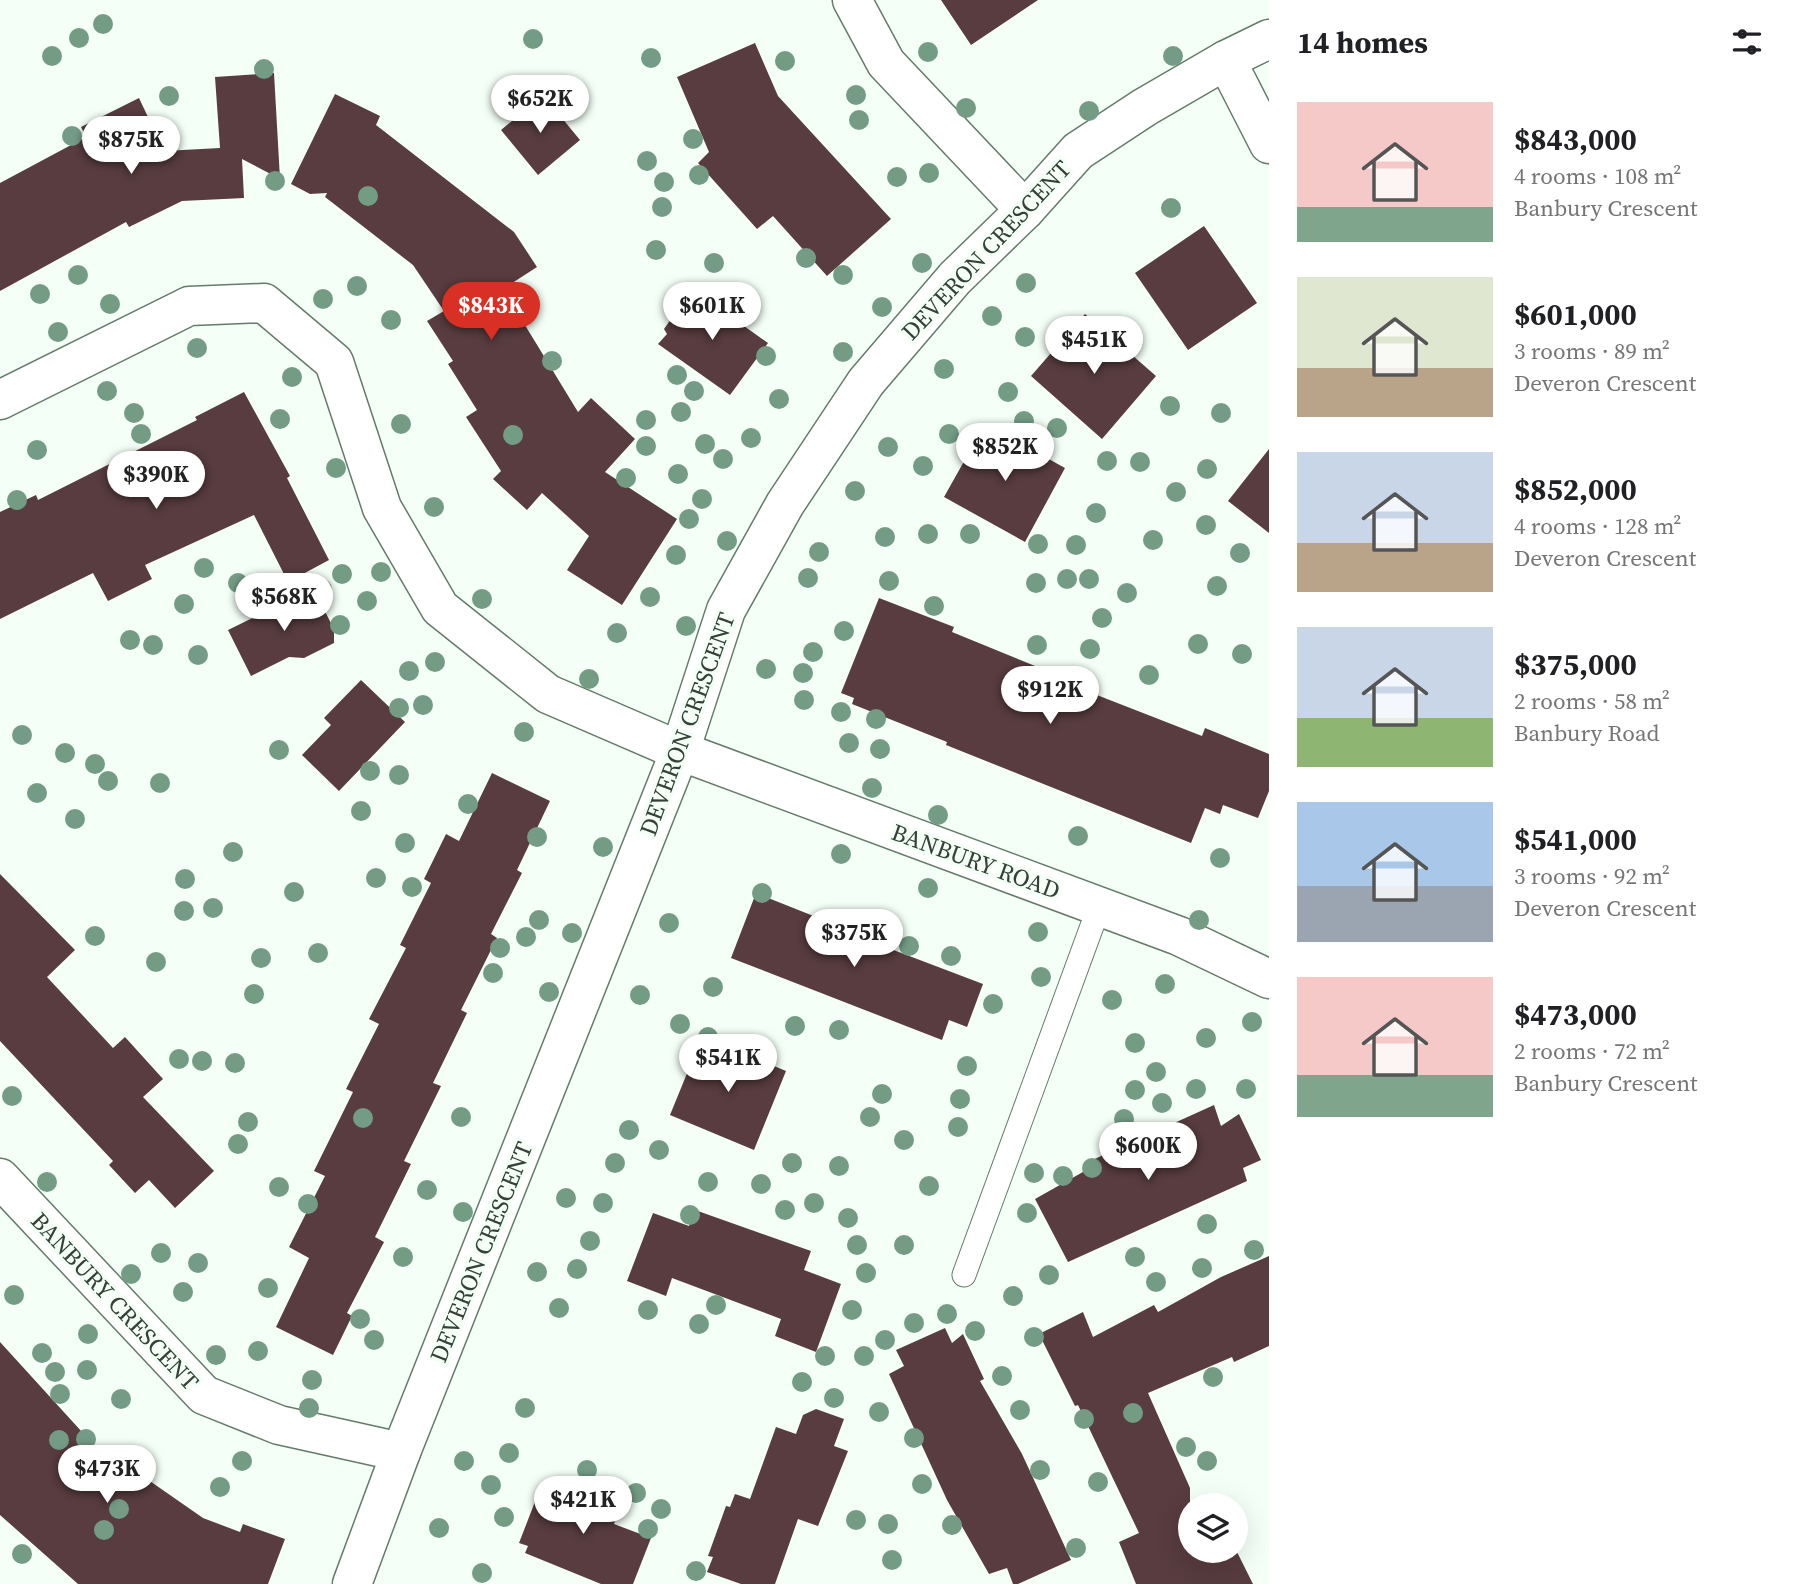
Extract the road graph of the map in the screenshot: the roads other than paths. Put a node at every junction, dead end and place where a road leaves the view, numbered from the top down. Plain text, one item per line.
1 (852, 0) edge
2 (1269, 39) edge
3 (1226, 60) junction
4 (1269, 144) edge
5 (1026, 210) junction
6 (0, 400) edge
7 (680, 751) junction
8 (1099, 907) junction
9 (1269, 979) edge
10 (0, 1178) edge
11 (964, 1275) dead end
12 (401, 1452) junction
13 (352, 1584) edge

1 - 5 street
2 - 3 street, DEVERON CRESCENT
3 - 4 street
3 - 5 street, DEVERON CRESCENT
5 - 7 street, DEVERON CRESCENT
6 - 7 street
7 - 8 street, BANBURY ROAD
7 - 12 street, DEVERON CRESCENT
8 - 9 street, BANBURY ROAD
8 - 11 lane
10 - 12 street, BANBURY CRESCENT
12 - 13 street, DEVERON CRESCENT

